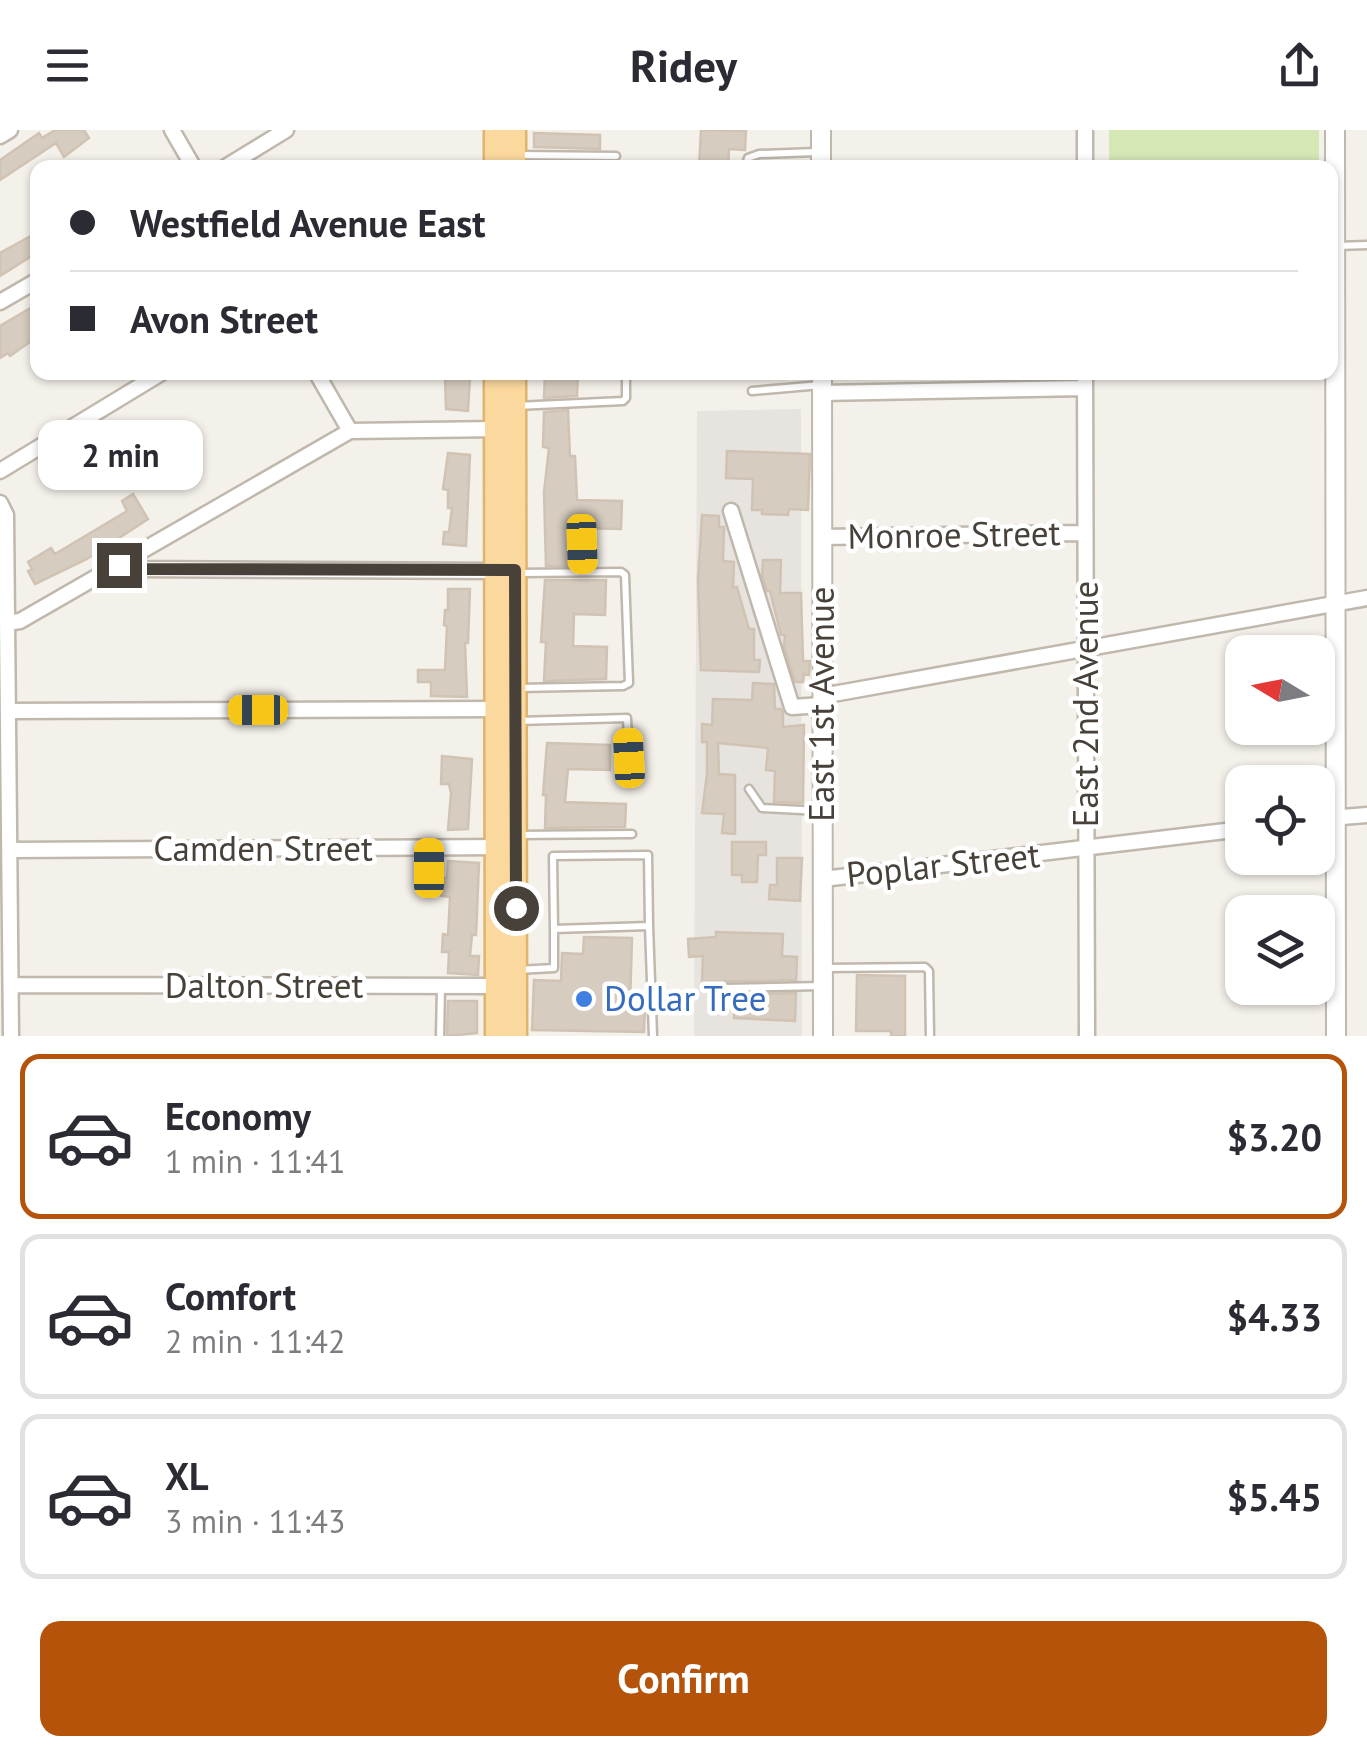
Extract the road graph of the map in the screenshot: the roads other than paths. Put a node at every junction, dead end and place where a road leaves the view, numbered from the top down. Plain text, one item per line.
1 (10, 130) edge
2 (172, 130) edge
3 (286, 130) edge
4 (495, 130) edge
5 (514, 130) edge
6 (821, 130) edge
7 (1085, 130) edge
8 (1335, 130) edge
9 (0, 136) edge
10 (616, 156) dead end
11 (189, 160) edge
12 (237, 160) edge
13 (495, 160) edge
14 (515, 160) edge
15 (535, 160) edge
16 (748, 160) edge
17 (822, 160) edge
18 (1085, 160) edge
19 (1335, 160) edge
20 (1367, 245) edge
21 (1338, 246) edge
22 (30, 285) edge
23 (0, 302) edge
24 (150, 380) edge
25 (321, 380) edge
26 (496, 380) edge
27 (515, 380) edge
28 (626, 380) edge
29 (1085, 380) edge
30 (1336, 380) edge
31 (822, 384) edge
32 (752, 391) dead end
33 (515, 406) junction
34 (505, 429) junction
35 (350, 431) junction
36 (0, 471) edge
37 (0, 504) edge
38 (731, 511) dead end
39 (1085, 533) junction
40 (822, 537) junction
41 (582, 544) dead end
42 (119, 565) junction
43 (509, 571) junction
44 (582, 572) junction
45 (1367, 598) edge
46 (1336, 602) junction
47 (7, 623) junction
48 (1085, 647) junction
49 (822, 701) junction
50 (511, 707) junction
51 (8, 710) junction
52 (629, 758) dead end
53 (1328, 765) edge
54 (749, 789) dead end
55 (5, 791) edge
56 (822, 811) junction
57 (1367, 814) edge
58 (1335, 817) edge
59 (1225, 831) edge
60 (632, 834) dead end
61 (509, 843) junction
62 (429, 848) junction
63 (1086, 849) junction
64 (10, 850) junction
65 (1329, 875) edge
66 (823, 878) junction
67 (429, 890) dead end
68 (649, 926) junction
69 (554, 929) junction
70 (6, 954) edge
71 (823, 977) junction
72 (510, 980) junction
73 (11, 986) junction
74 (440, 986) junction
75 (726, 988) dead end
76 (11, 1036) edge
77 (440, 1036) edge
78 (496, 1036) edge
79 (516, 1036) edge
80 (653, 1036) edge
81 (821, 1036) edge
82 (930, 1036) edge
83 (1087, 1036) edge
84 (1336, 1036) edge

1 - 9 street
2 - 11 street
3 - 12 street
4 - 13 main road
5 - 14 main road
6 - 17 street
7 - 18 street
8 - 19 street
10 - 15 lane
16 - 17 lane
20 - 21 lane
22 - 23 street
24 - 36 street
25 - 35 street
26 - 34 main road
27 - 33 main road
28 - 33 lane
29 - 31 street
29 - 39 street, East 2nd Avenue
30 - 46 street
31 - 32 lane
31 - 40 street, East 1st Avenue
33 - 34 main road
34 - 35 street
34 - 43 main road
35 - 42 street
37 - 47 street
38 - 49 street
39 - 40 street, Monroe Street
39 - 48 street, East 2nd Avenue
40 - 49 street, East 1st Avenue
41 - 44 lane
42 - 43 street
42 - 47 street
43 - 44 lane
43 - 50 main road
44 - 50 lane
45 - 46 street
46 - 48 street
46 - 53 street
47 - 51 street
48 - 49 street
48 - 63 street, East 2nd Avenue
49 - 56 street, East 1st Avenue
50 - 51 street
50 - 52 lane
50 - 61 main road
51 - 55 street
54 - 56 lane
55 - 64 street
56 - 66 street, East 1st Avenue
57 - 58 street
59 - 63 street, Poplar Street
60 - 61 lane
61 - 62 street, Camden Street
61 - 72 main road
62 - 64 street, Camden Street
62 - 67 lane
63 - 66 street, Poplar Street
63 - 83 street, East 2nd Avenue
64 - 70 street
65 - 84 street
66 - 71 street, East 1st Avenue
68 - 69 lane
68 - 69 lane
68 - 80 lane
69 - 72 lane
70 - 73 street
71 - 75 lane
71 - 81 street, East 1st Avenue
71 - 82 lane
72 - 74 street, Dalton Street
72 - 78 main road
72 - 79 main road
73 - 74 street, Dalton Street
73 - 76 street
74 - 77 lane

